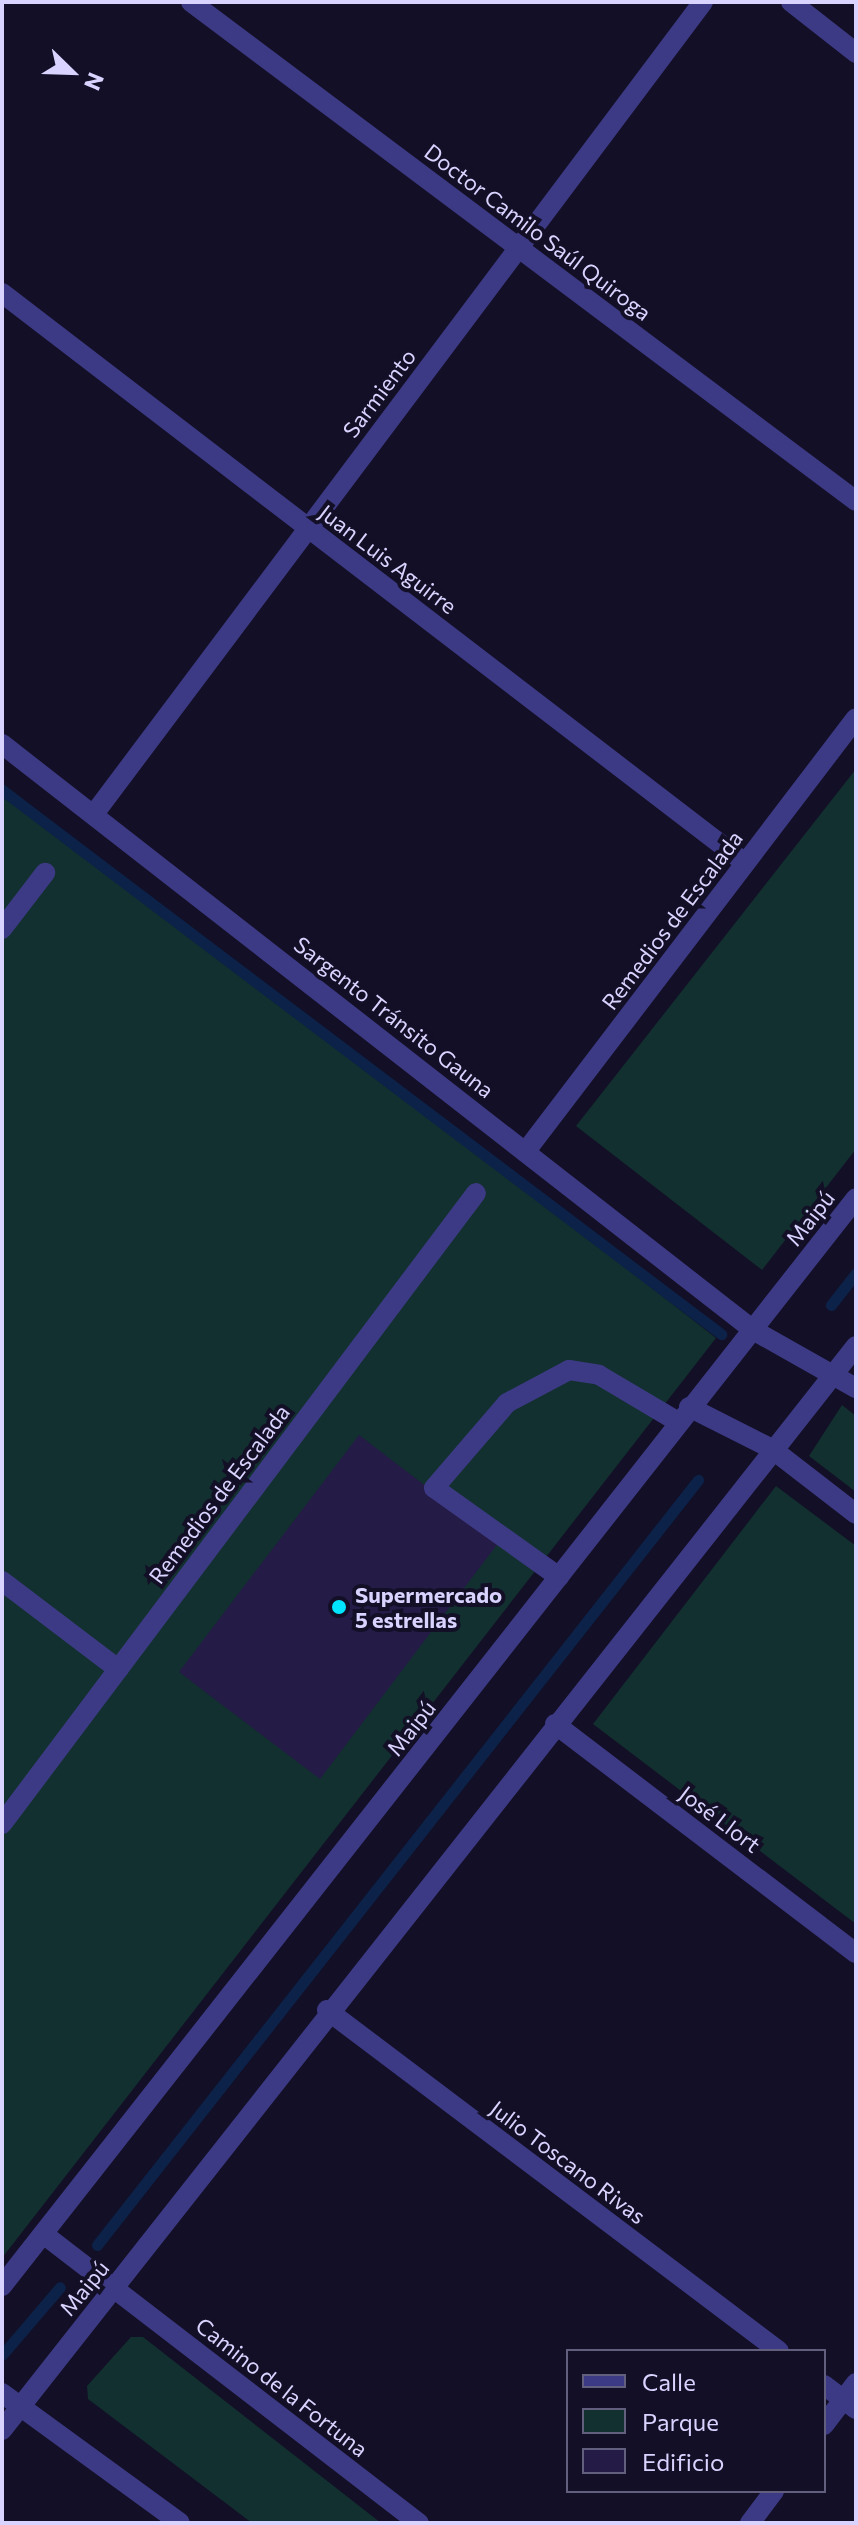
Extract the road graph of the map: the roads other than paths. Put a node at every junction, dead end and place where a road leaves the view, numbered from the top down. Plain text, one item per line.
1 (191, 2) edge
2 (703, 2) edge
3 (791, 2) edge
4 (856, 53) edge
5 (519, 248) junction
6 (2, 293) edge
7 (856, 501) edge
8 (308, 528) junction
9 (856, 718) edge
10 (2, 744) edge
11 (94, 814) junction
12 (745, 863) junction
13 (45, 873) dead end
14 (2, 929) edge
15 (526, 1151) junction
16 (476, 1193) dead end
17 (856, 1198) edge
18 (753, 1330) junction
19 (856, 1346) edge
20 (836, 1373) junction
21 (856, 1388) edge
22 (683, 1415) junction
23 (772, 1449) junction
24 (856, 1514) edge
25 (559, 1577) junction
26 (2, 1581) edge
27 (118, 1669) junction
28 (555, 1724) junction
29 (2, 1824) edge
30 (856, 1953) edge
31 (327, 2010) junction
32 (46, 2236) junction
33 (2, 2286) edge
34 (116, 2288) junction
35 (776, 2349) edge
36 (826, 2386) edge
37 (852, 2397) edge
38 (10, 2399) edge
39 (826, 2423) edge
40 (2, 2430) edge
41 (772, 2493) edge
42 (180, 2523) edge
43 (419, 2523) edge
44 (750, 2523) edge

1 - 5 street, Doctor Camilo Saúl Quiroga
2 - 5 street, Sarmiento
3 - 4 street
5 - 7 street, Doctor Camilo Saúl Quiroga
5 - 8 street, Sarmiento
6 - 8 street, Juan Luis Aguirre
8 - 11 street, Sarmiento
8 - 12 street, Juan Luis Aguirre
9 - 12 street, Remedios de Escalada
10 - 11 street, Sargento Tránsito Gauna
11 - 15 street, Sargento Tránsito Gauna
12 - 15 street, Remedios de Escalada
13 - 14 street
15 - 18 street, Sargento Tránsito Gauna
16 - 27 street, Remedios de Escalada
17 - 18 street, Maipú
18 - 20 street, Sargento Tránsito Gauna
18 - 22 street, Maipú
19 - 20 street, Maipú
20 - 21 street
20 - 23 street, Maipú
22 - 23 street
22 - 25 street, Maipú
22 - 25 street
23 - 24 street
23 - 28 street, Maipú
25 - 32 street, Maipú
26 - 27 street
27 - 29 street, Remedios de Escalada
28 - 30 street, José Llort
28 - 31 street, Maipú
31 - 34 street, Maipú
31 - 35 street, Julio Toscano Rivas
32 - 33 street, Maipú
32 - 34 street, Camino de la Fortuna
34 - 38 street, Maipú
34 - 43 street, Camino de la Fortuna
36 - 37 street
37 - 39 street
38 - 40 street, Maipú
38 - 42 street
41 - 44 street

